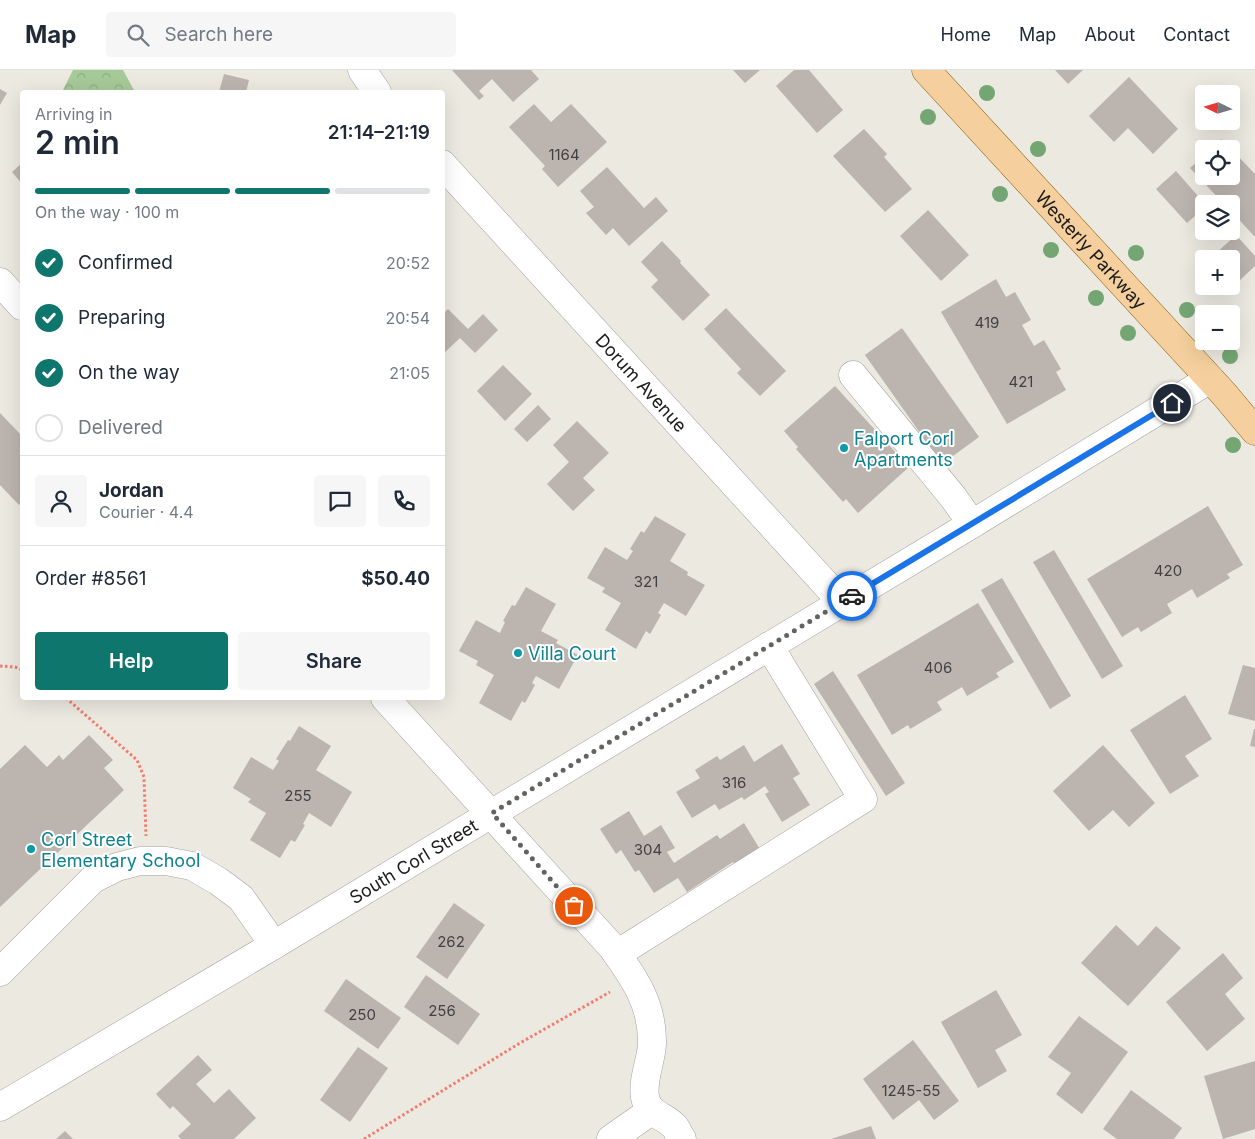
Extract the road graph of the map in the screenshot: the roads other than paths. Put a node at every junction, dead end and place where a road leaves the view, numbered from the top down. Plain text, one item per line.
1 (362, 70) edge
2 (926, 70) edge
3 (376, 90) edge
4 (445, 167) edge
5 (0, 282) edge
6 (20, 304) edge
7 (853, 375) dead end
8 (1210, 379) junction
9 (1255, 431) edge
10 (972, 524) junction
11 (842, 602) junction
12 (769, 646) junction
13 (387, 700) edge
14 (492, 813) junction
15 (274, 945) junction
16 (617, 954) junction
17 (0, 972) edge
18 (0, 1107) edge
19 (651, 1111) junction
20 (611, 1139) edge
21 (682, 1139) edge

1 - 3 street
2 - 8 main road, Westerly Parkway
4 - 11 street, Dorum Avenue
5 - 6 street
7 - 10 street
8 - 9 main road, Westerly Parkway
8 - 10 street, South Corl Street
10 - 11 street, South Corl Street
11 - 12 street, South Corl Street
12 - 14 street, South Corl Street
12 - 16 street
13 - 14 street
14 - 15 street, South Corl Street
14 - 16 street
15 - 17 street
15 - 18 street, South Corl Street
16 - 19 street
19 - 20 street
19 - 21 street

